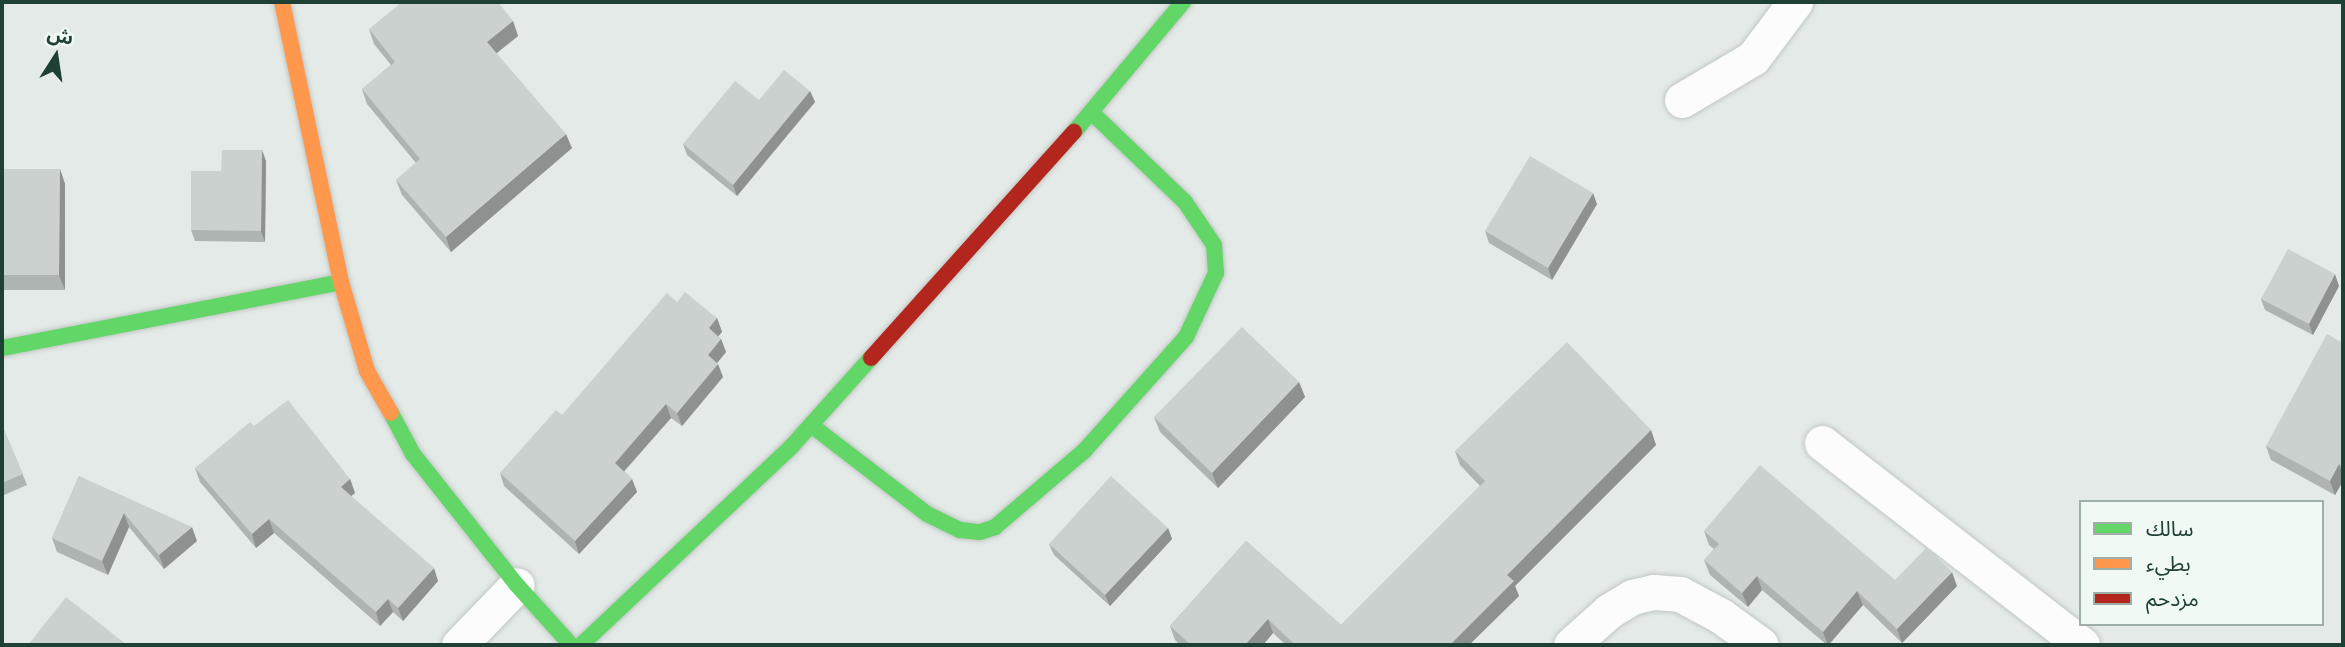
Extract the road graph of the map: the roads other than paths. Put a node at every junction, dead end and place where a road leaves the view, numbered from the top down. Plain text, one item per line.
1 (282, 2) edge
2 (1184, 2) edge
3 (1795, 2) edge
4 (1682, 100) dead end
5 (1091, 112) junction
6 (341, 282) junction
7 (2, 348) edge
8 (811, 425) junction
9 (1822, 443) dead end
10 (517, 584) junction
11 (459, 645) edge
12 (570, 645) edge
13 (581, 645) edge
14 (1571, 645) edge
15 (1760, 645) edge
16 (2082, 645) edge

1 - 6 street
2 - 5 street
3 - 4 street
5 - 8 street
5 - 8 street
6 - 7 street
6 - 10 street
8 - 13 street
9 - 16 street
10 - 11 street
10 - 12 street
14 - 15 street

